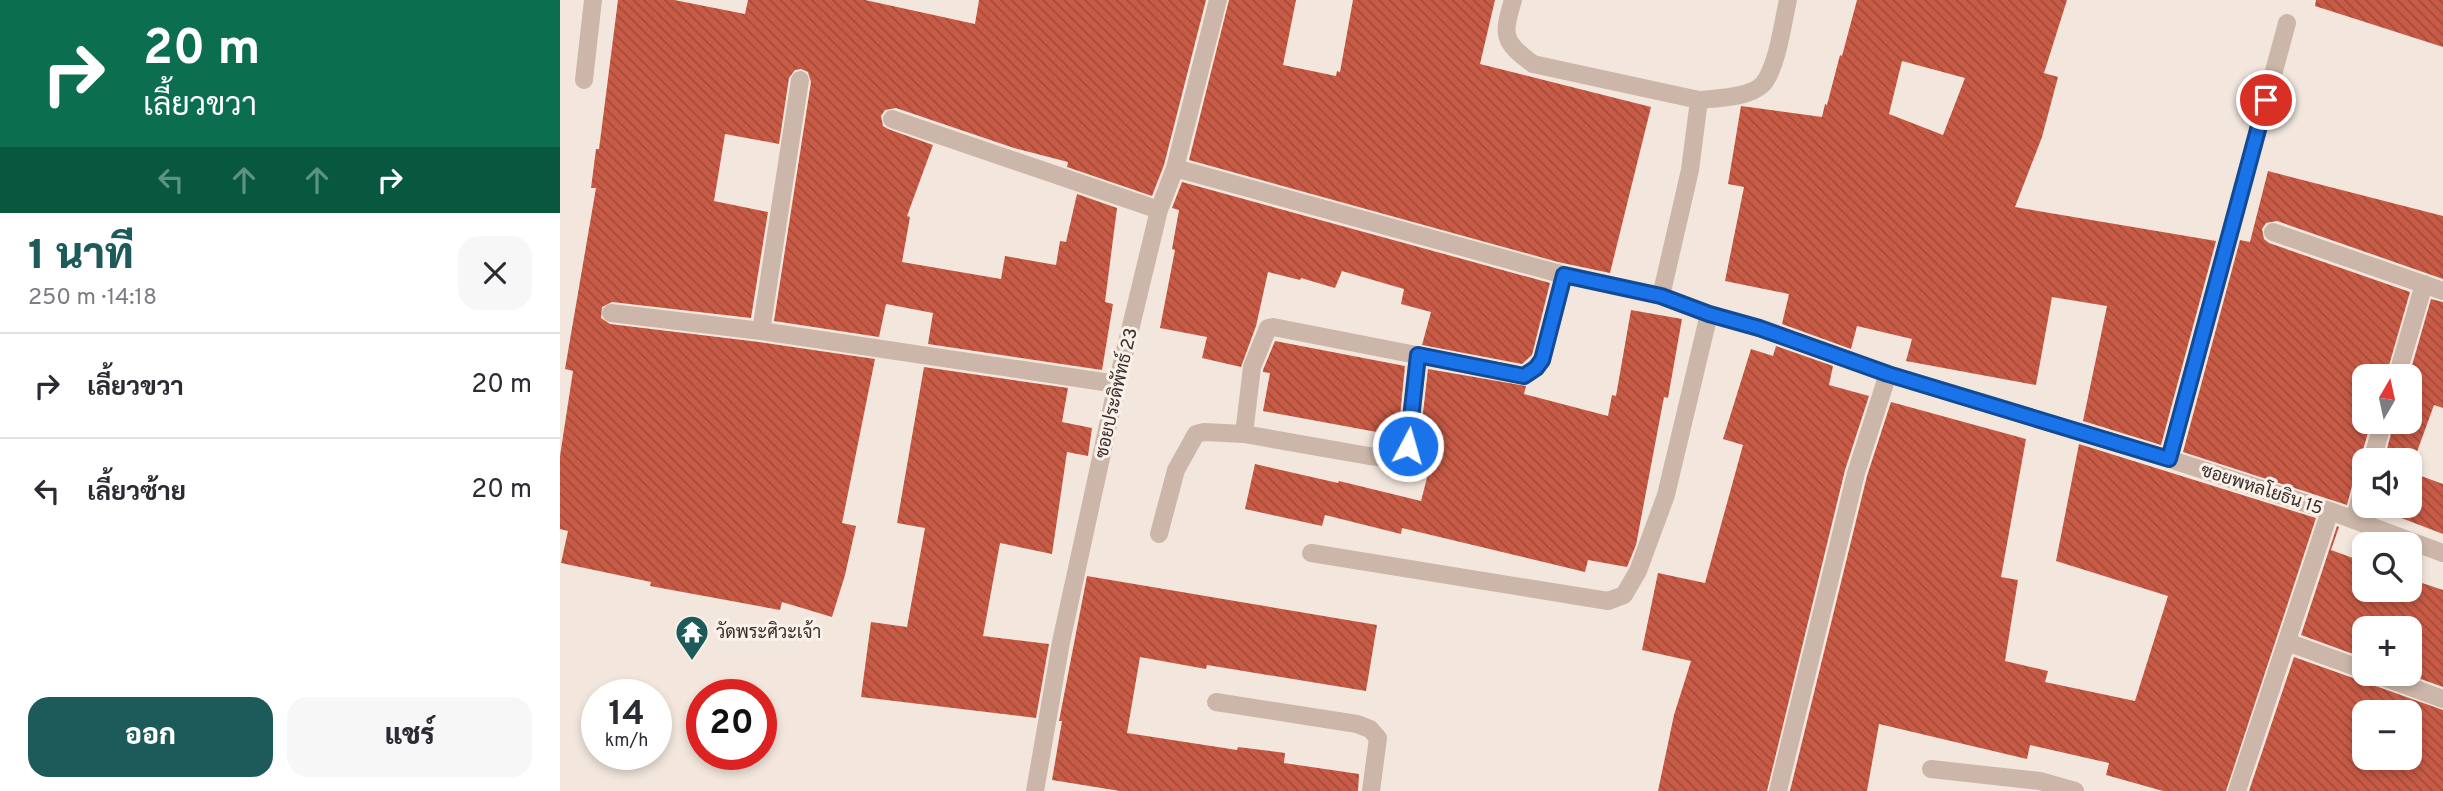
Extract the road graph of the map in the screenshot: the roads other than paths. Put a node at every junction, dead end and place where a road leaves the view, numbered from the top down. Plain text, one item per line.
1 (593, 0) edge
2 (1218, 0) edge
3 (1513, 0) edge
4 (1788, 0) edge
5 (2287, 23) dead end
6 (584, 80) dead end
7 (800, 80) dead end
8 (1699, 100) junction
9 (892, 119) dead end
10 (1175, 168) junction
11 (1160, 210) junction
12 (2273, 232) dead end
13 (1564, 275) junction
14 (2424, 284) junction
15 (2443, 291) edge
16 (1661, 296) junction
17 (611, 313) dead end
18 (1709, 314) junction
19 (761, 331) junction
20 (1418, 355) junction
21 (2401, 364) edge
22 (1888, 374) junction
23 (1117, 384) junction
24 (1244, 434) junction
25 (2169, 459) junction
26 (2330, 511) junction
27 (2354, 520) joint
28 (1159, 534) dead end
29 (1311, 553) dead end
30 (2443, 553) edge
31 (2287, 642) junction
32 (2352, 666) edge
33 (2408, 686) edge
34 (2443, 699) edge
35 (1216, 702) dead end
36 (1931, 769) dead end
37 (1035, 791) edge
38 (1371, 791) edge
39 (1778, 791) edge
40 (2075, 791) edge
41 (2237, 791) edge

1 - 6 street
2 - 10 street, ซอยประดิพัทธ์ 23
3 - 8 street
4 - 8 street
5 - 25 street
7 - 19 street
8 - 16 street
9 - 11 street
10 - 11 street, ซอยประดิพัทธ์ 23
10 - 13 street, ซอยพหลโยธิน 15
11 - 23 street, ซอยประดิพัทธ์ 23
12 - 14 street
13 - 16 street, ซอยพหลโยธิน 15
13 - 20 street
14 - 15 street
14 - 21 street
16 - 18 street, ซอยพหลโยธิน 15
17 - 19 street
18 - 22 street, ซอยพหลโยธิน 15
18 - 29 street
19 - 23 street
20 - 24 street
20 - 24 street
22 - 25 street, ซอยพหลโยธิน 15
22 - 39 street
23 - 37 street, ซอยประดิพัทธ์ 23
24 - 28 street
25 - 26 street, ซอยพหลโยธิน 15
26 - 27 street, ซอยพหลโยธิน 15
26 - 31 street
27 - 30 street, ซอยพหลโยธิน 15
31 - 32 street
31 - 41 street
33 - 34 street
35 - 38 street
36 - 40 street

